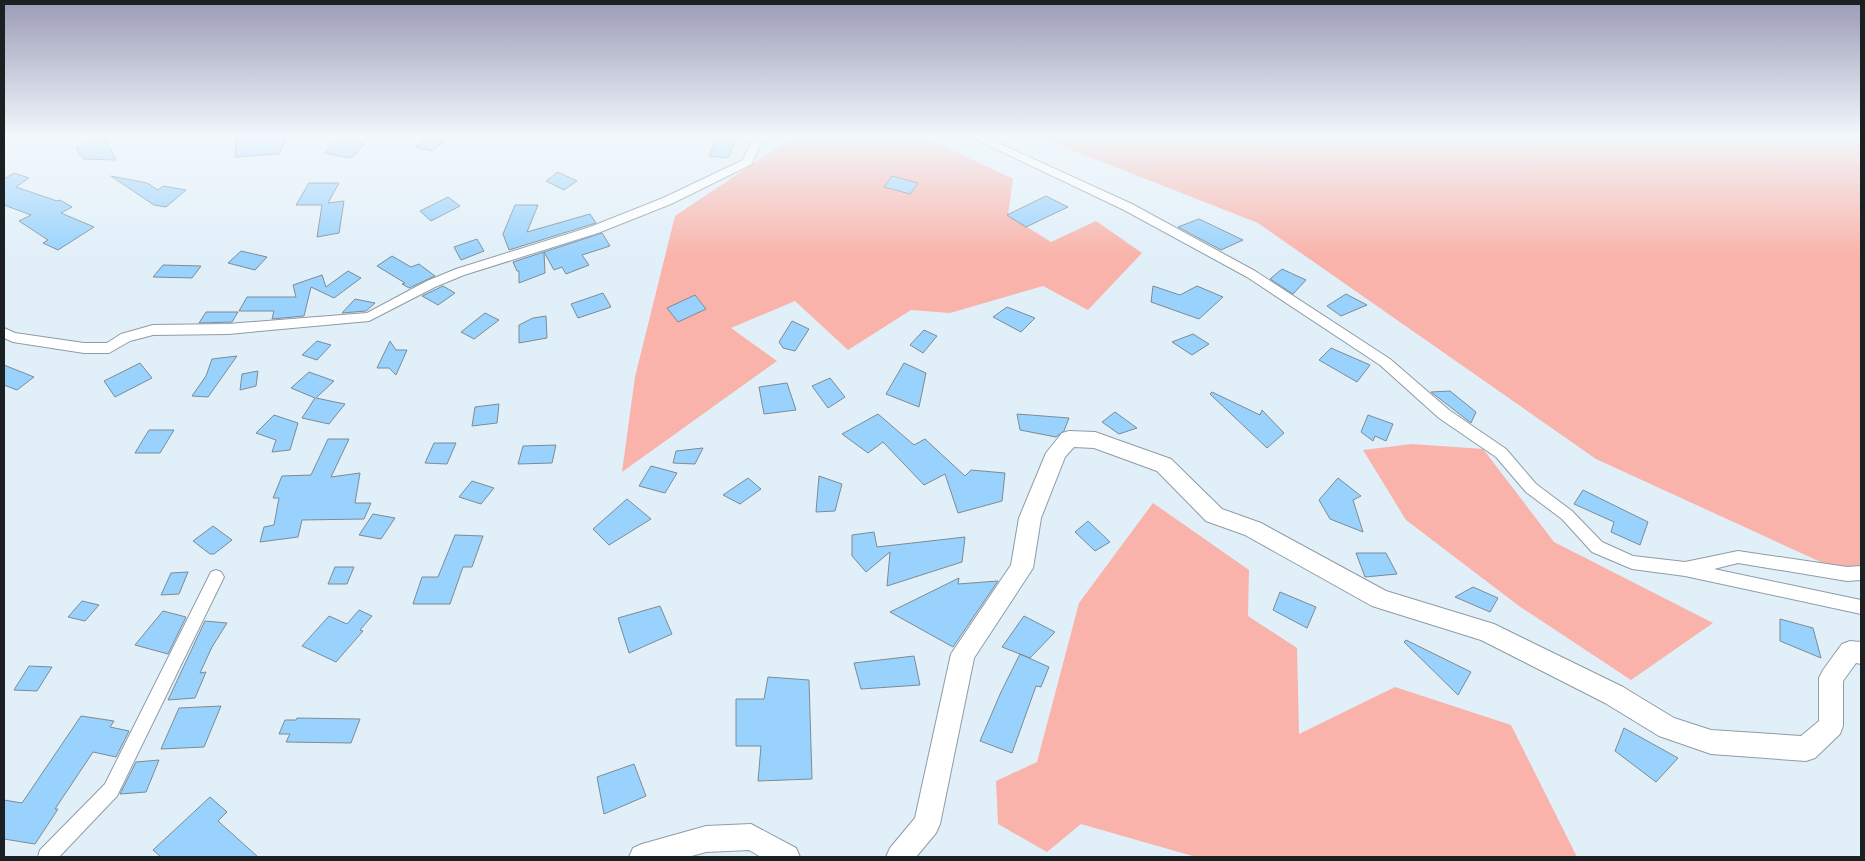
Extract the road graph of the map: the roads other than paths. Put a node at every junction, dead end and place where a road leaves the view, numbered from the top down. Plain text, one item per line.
1 (719, 176) edge
2 (1061, 176) edge
3 (4, 333) edge
4 (1685, 569) junction
5 (1861, 572) edge
6 (216, 577) dead end
7 (1861, 607) edge
8 (1861, 653) edge
9 (47, 857) edge
10 (642, 857) edge
11 (787, 857) edge
12 (899, 857) edge

1 - 3 street
2 - 4 street
4 - 5 street
4 - 7 street
6 - 9 street
8 - 12 street
10 - 11 street

